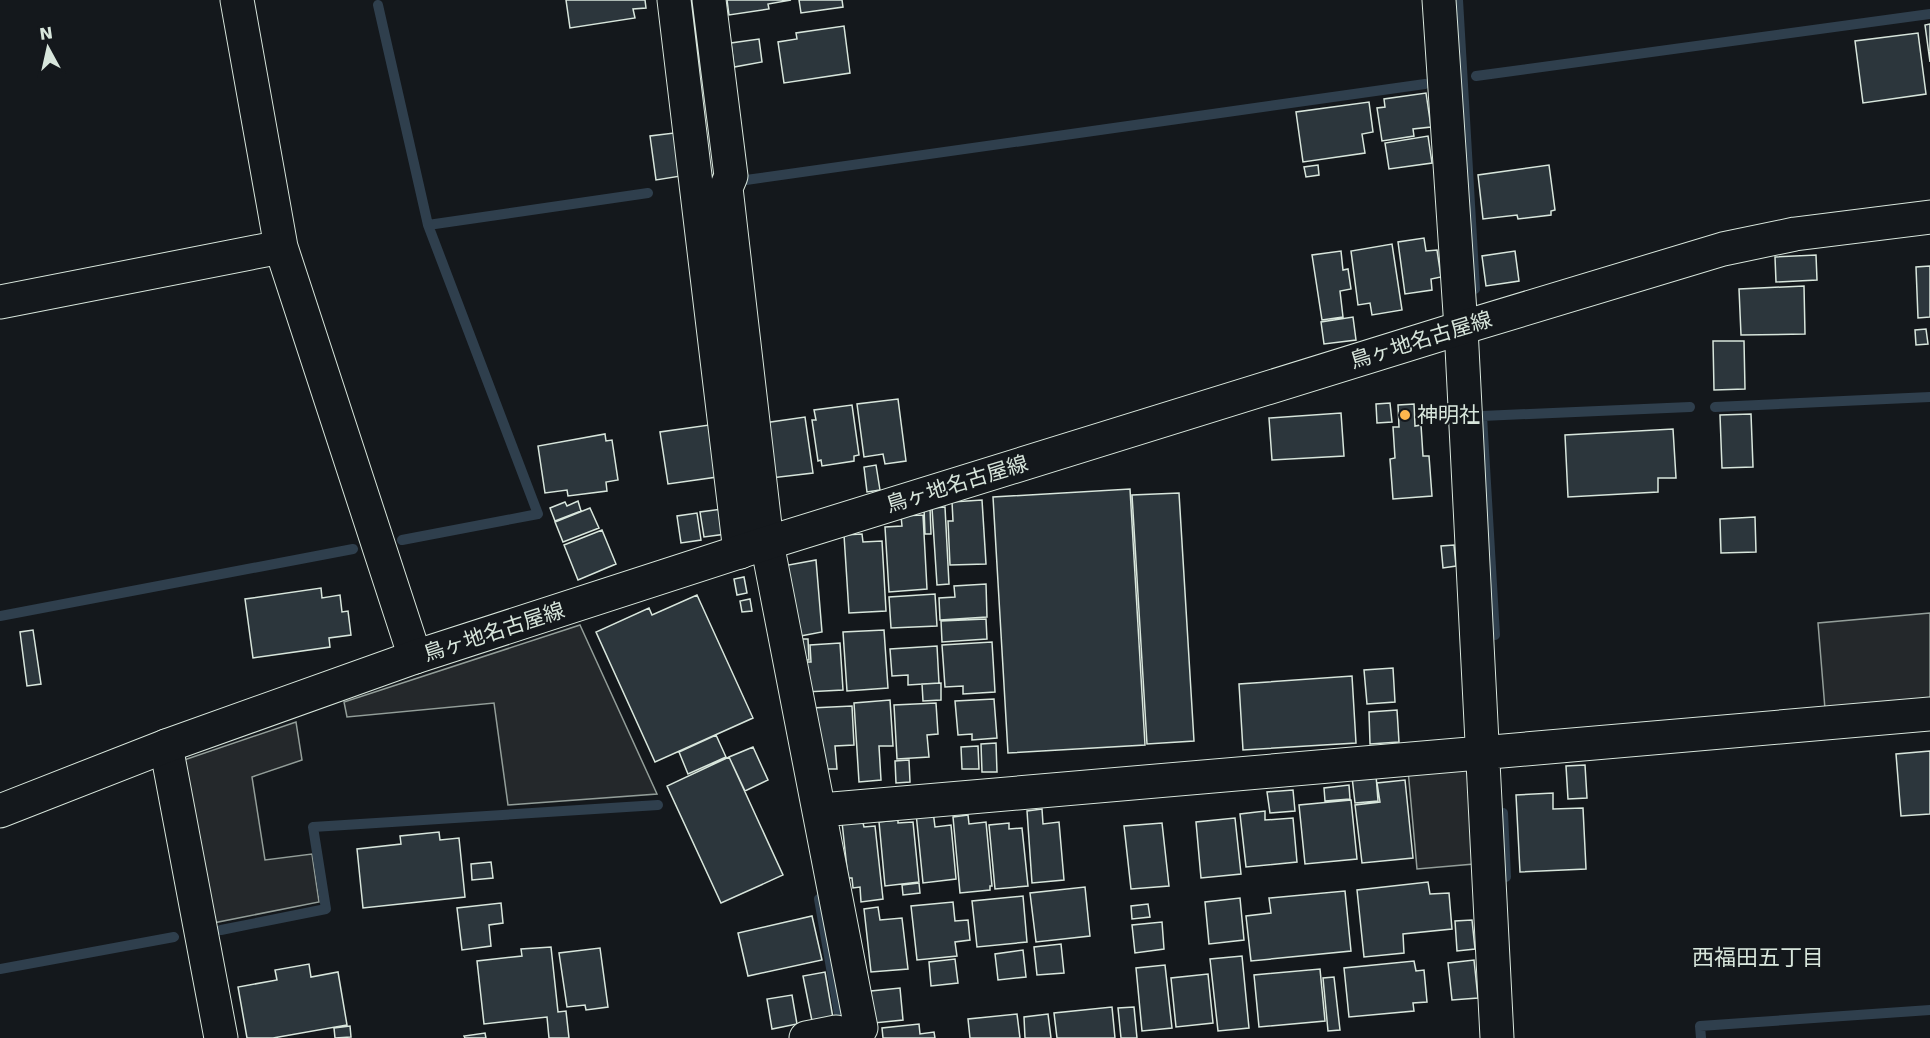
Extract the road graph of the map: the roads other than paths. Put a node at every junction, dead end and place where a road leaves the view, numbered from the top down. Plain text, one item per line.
1 (674, 0) edge
2 (709, 0) edge
3 (1439, 0) edge
4 (246, 1) edge
5 (1930, 218) edge
6 (281, 247) junction
7 (0, 302) edge
8 (1461, 328) junction
9 (754, 547) junction
10 (415, 657) junction
11 (1930, 714) edge
12 (166, 746) junction
13 (1483, 752) junction
14 (821, 810) junction
15 (0, 811) edge
16 (834, 1033) edge
17 (220, 1038) edge
18 (1497, 1038) edge

1 - 9 street
2 - 9 street
3 - 8 street
4 - 6 street
5 - 8 street, 鳥ヶ地名古屋線
6 - 7 street
6 - 10 street
8 - 9 street, 鳥ヶ地名古屋線
8 - 13 street
9 - 10 street, 鳥ヶ地名古屋線
9 - 14 street
10 - 12 street, 鳥ヶ地名古屋線
11 - 13 street
12 - 15 street, 鳥ヶ地名古屋線
12 - 17 street
13 - 14 street
13 - 18 street
14 - 16 street

